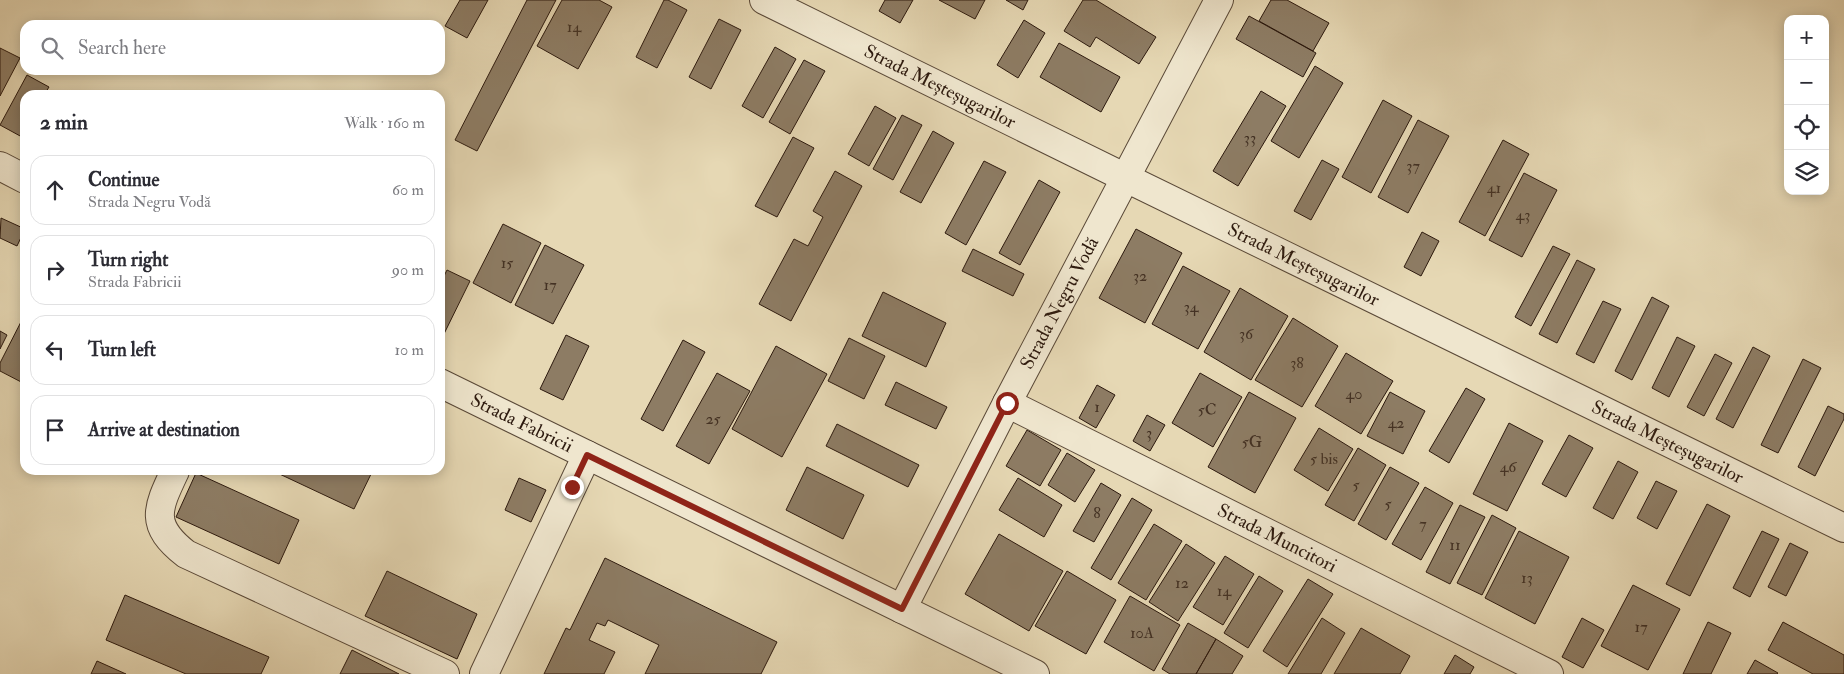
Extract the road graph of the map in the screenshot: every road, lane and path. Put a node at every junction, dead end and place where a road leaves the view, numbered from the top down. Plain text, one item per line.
1 (764, 0) edge
2 (1219, 0) edge
3 (1126, 178) junction
4 (445, 385) edge
5 (1007, 403) junction
6 (587, 455) junction
7 (173, 475) edge
8 (1844, 528) edge
9 (902, 609) junction
10 (445, 674) edge
11 (484, 674) edge
12 (1035, 674) edge
13 (1549, 674) edge

1 - 3 street, Strada Meșteșugarilor
2 - 3 street, Strada Negru Vodă
3 - 5 street, Strada Negru Vodă
3 - 8 street, Strada Meșteșugarilor
4 - 6 street, Strada Fabricii
5 - 9 street, Strada Negru Vodă
5 - 13 street, Strada Muncitori
6 - 9 street, Strada Fabricii
6 - 11 street
7 - 10 street
9 - 12 street, Strada Fabricii

